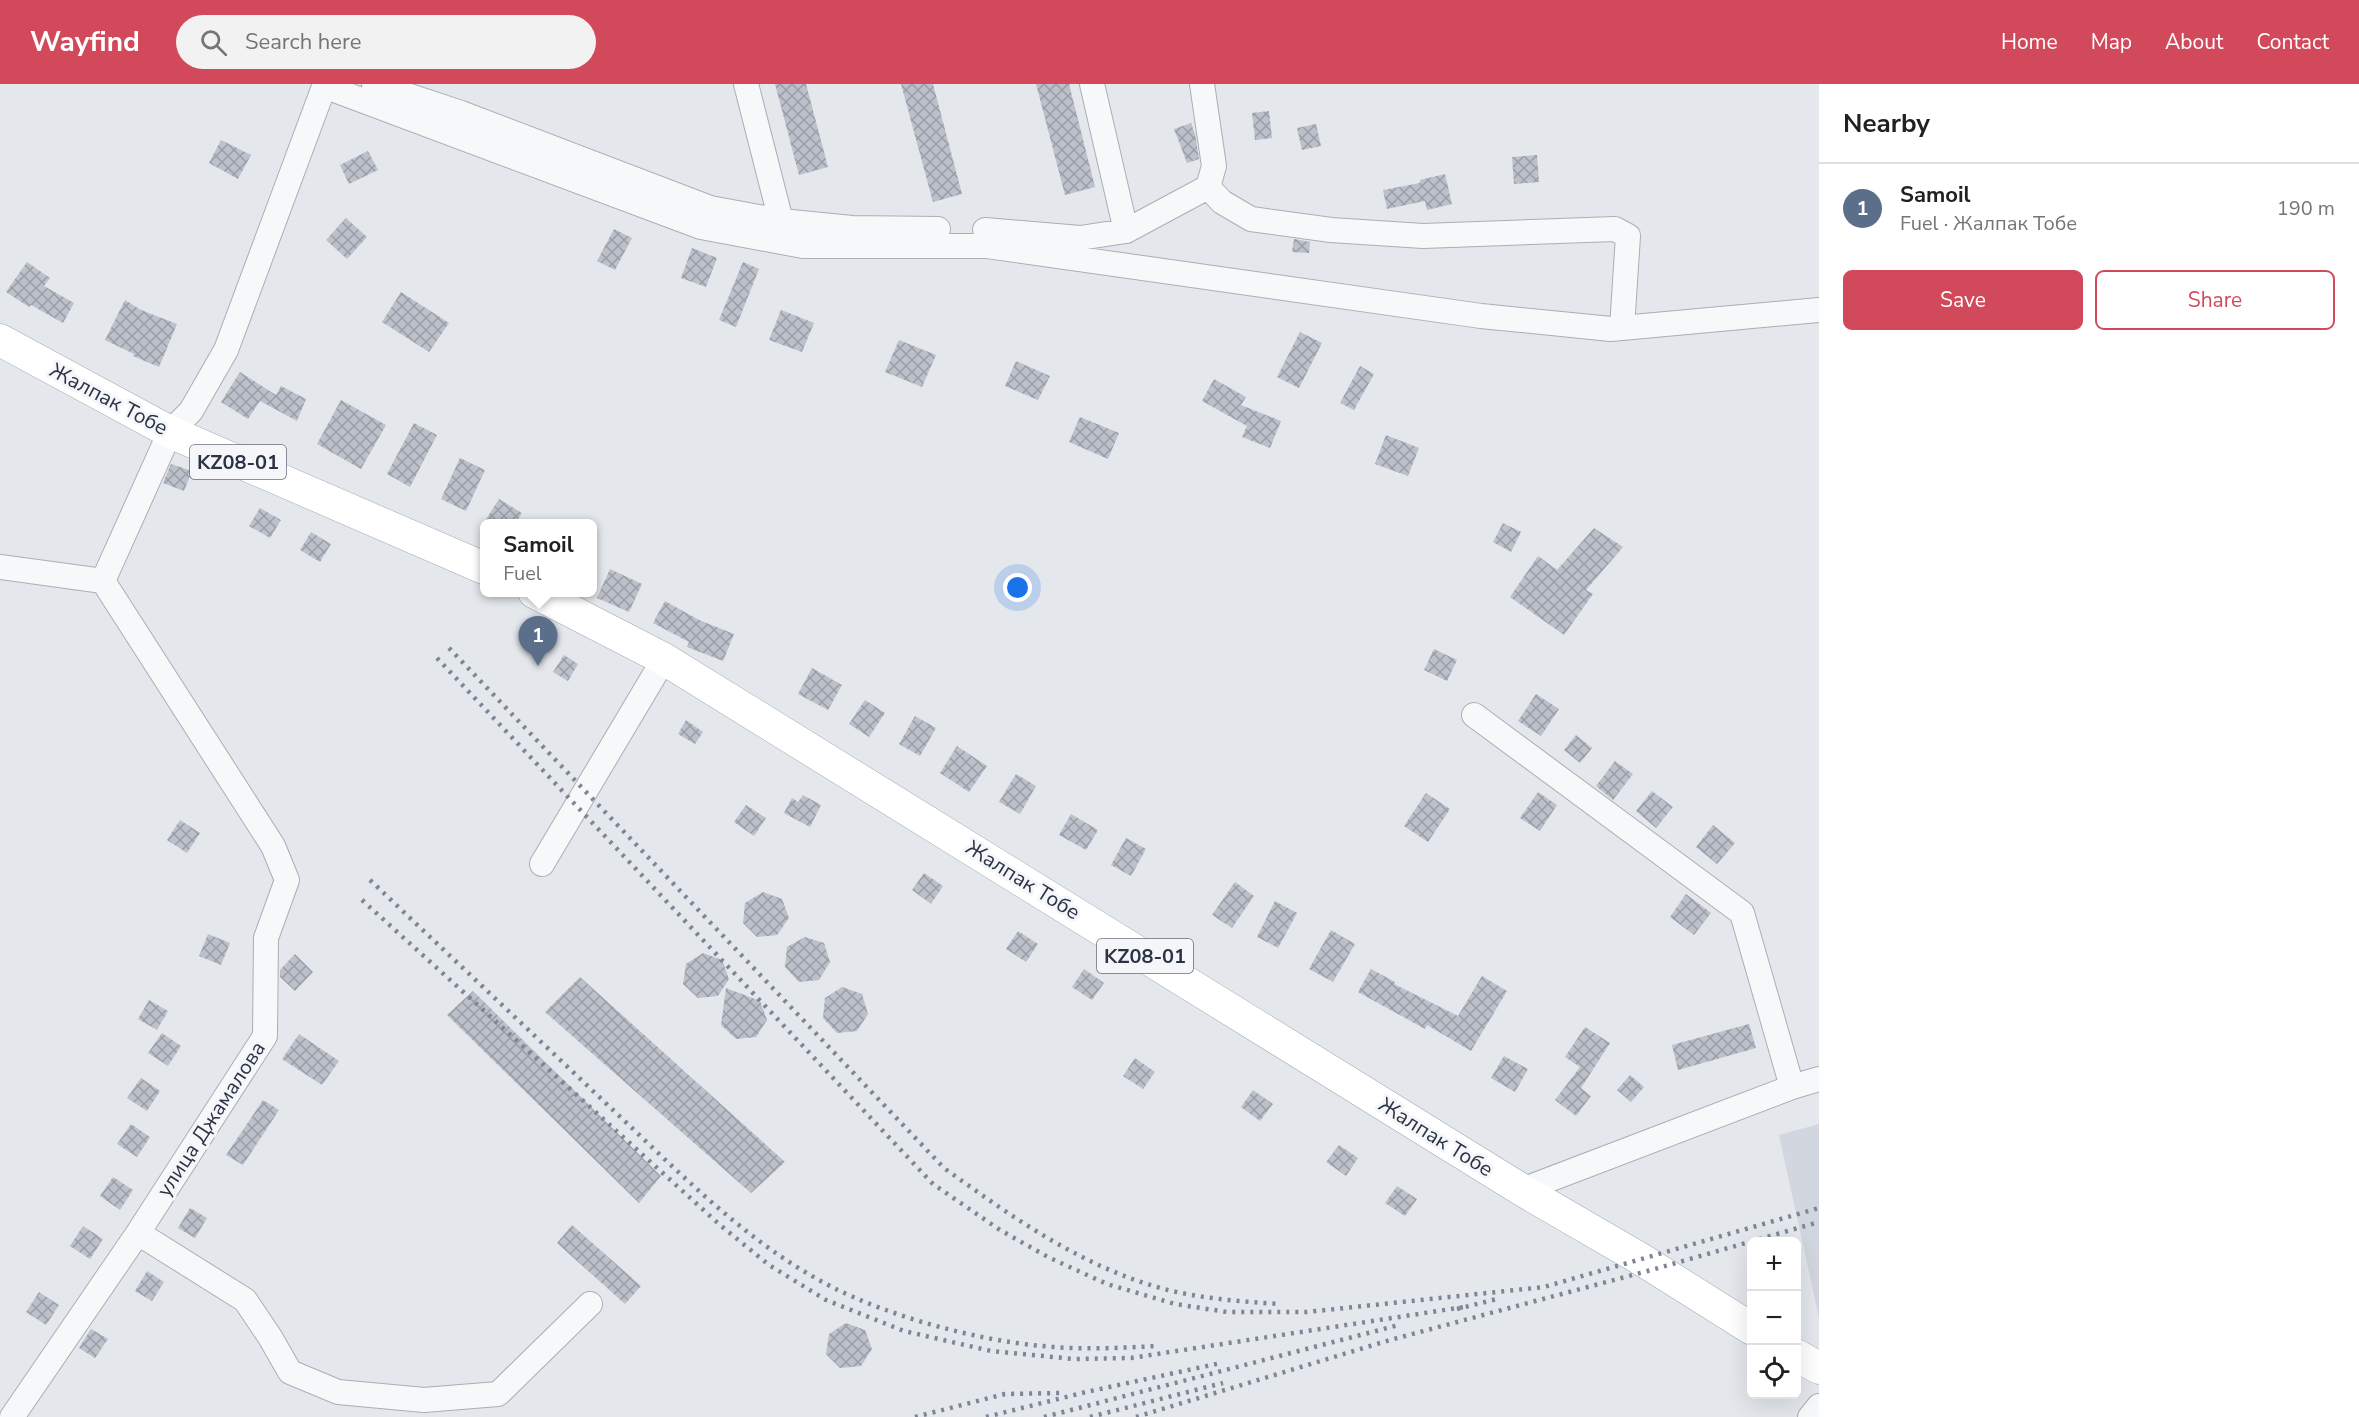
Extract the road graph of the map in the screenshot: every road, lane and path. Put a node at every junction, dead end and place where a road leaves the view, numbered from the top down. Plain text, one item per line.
1 (374, 84) edge
2 (746, 84) edge
3 (1092, 84) edge
4 (1202, 84) edge
5 (324, 85) edge
6 (1208, 187) junction
7 (781, 220) junction
8 (1126, 231) junction
9 (1819, 310) edge
10 (1622, 328) junction
11 (0, 340) edge
12 (170, 432) junction
13 (480, 566) edge
14 (0, 567) edge
15 (103, 581) junction
16 (544, 597) edge
17 (664, 659) junction
18 (1474, 715) dead end
19 (542, 864) dead end
20 (1819, 1079) edge
21 (1792, 1087) junction
22 (1522, 1190) junction
23 (138, 1233) junction
24 (590, 1304) dead end
25 (1747, 1326) edge
26 (1801, 1357) edge
27 (1819, 1368) edge
28 (1819, 1406) edge
29 (12, 1417) edge
30 (1810, 1417) edge

1 - 7 street
2 - 7 street
3 - 8 street
4 - 6 street
5 - 10 street
5 - 12 street
6 - 8 street
6 - 10 street
7 - 8 street
9 - 10 street
11 - 12 main road, Жалпак Тобе / KZ08-01
12 - 13 main road, Жалпак Тобе / KZ08-01
12 - 15 street
14 - 15 street
15 - 23 street, улица Джамалова
16 - 17 main road, Жалпак Тобе / KZ08-01
17 - 19 street
17 - 22 main road, Жалпак Тобе / KZ08-01
18 - 21 street
20 - 21 street
21 - 22 street
22 - 25 main road, Жалпак Тобе / KZ08-01
23 - 24 street
23 - 29 street, улица Джамалова
26 - 27 main road
28 - 30 street

